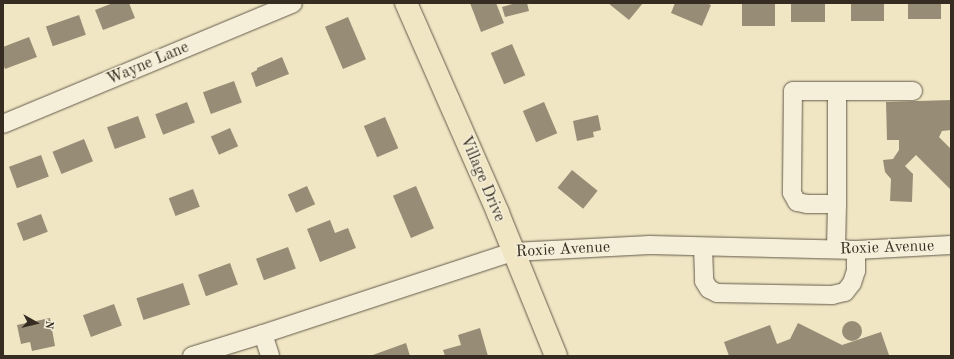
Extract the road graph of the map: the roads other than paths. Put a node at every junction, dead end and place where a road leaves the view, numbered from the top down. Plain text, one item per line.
1 (293, 3) edge
2 (406, 3) edge
3 (837, 91) junction
4 (913, 91) dead end
5 (3, 124) edge
6 (837, 204) junction
7 (951, 245) edge
8 (703, 247) junction
9 (836, 249) junction
10 (856, 250) junction
11 (513, 252) junction
12 (263, 334) junction
13 (192, 356) edge
14 (270, 356) edge
15 (556, 356) edge

1 - 5 street, Wayne Lane
2 - 11 main road, Village Drive
3 - 4 street
3 - 6 street
3 - 6 street
6 - 9 street
7 - 10 street, Roxie Avenue
8 - 9 street, Roxie Avenue
8 - 10 street
8 - 11 street, Roxie Avenue
9 - 10 street, Roxie Avenue
11 - 12 street, Roxie Avenue
11 - 15 main road, Village Drive
12 - 13 street, Roxie Avenue
12 - 14 street

